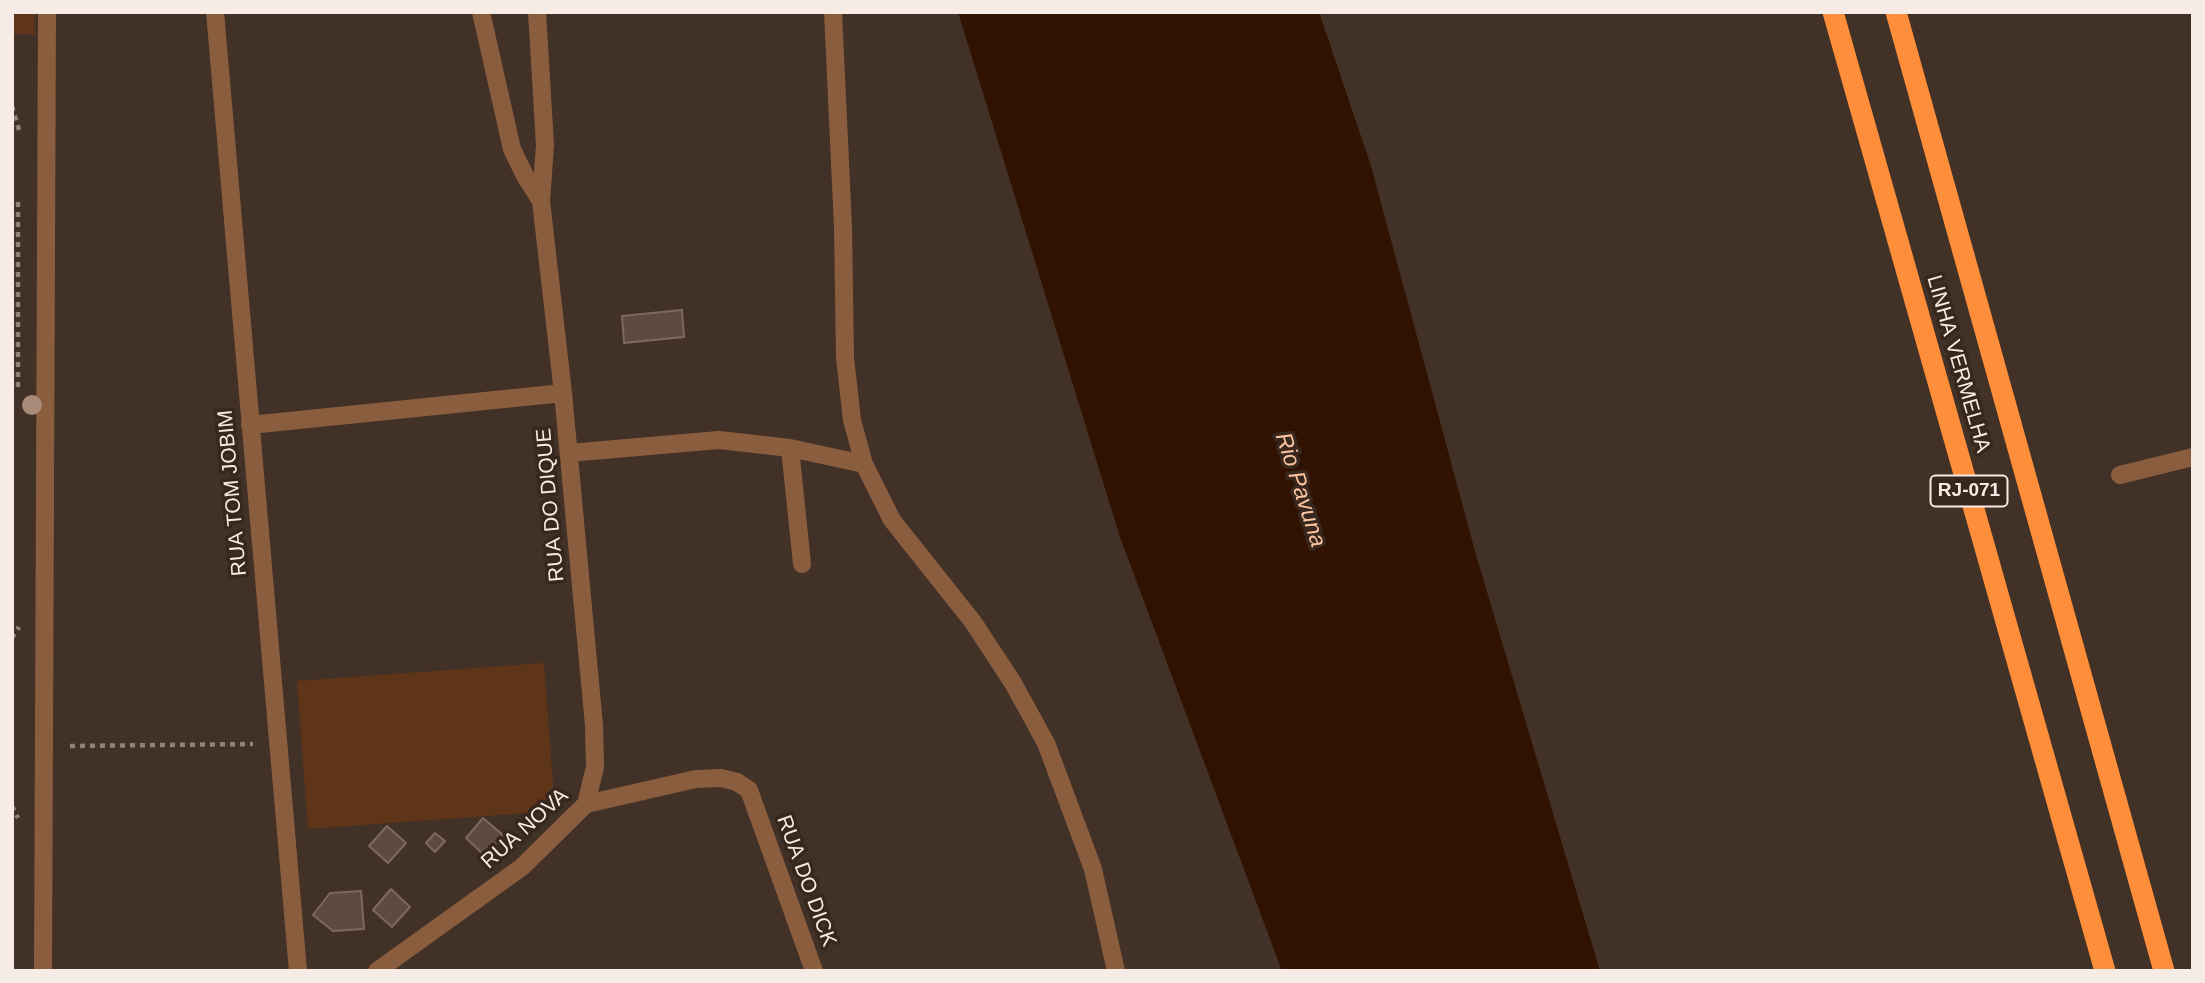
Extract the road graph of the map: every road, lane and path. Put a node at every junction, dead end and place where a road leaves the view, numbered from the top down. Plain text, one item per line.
1 (47, 12) edge
2 (215, 12) edge
3 (481, 12) edge
4 (537, 12) edge
5 (833, 12) edge
6 (1833, 12) edge
7 (1896, 12) edge
8 (12, 106) edge
9 (19, 131) dead end
10 (18, 197) dead end
11 (541, 201) junction
12 (18, 211) dead end
13 (563, 393) junction
14 (250, 425) junction
15 (790, 448) junction
16 (569, 453) junction
17 (2193, 457) edge
18 (864, 464) junction
19 (2120, 475) dead end
20 (802, 564) dead end
21 (278, 744) junction
22 (44, 747) junction
23 (586, 804) junction
24 (755, 806) joint
25 (43, 971) edge
26 (298, 971) edge
27 (377, 971) edge
28 (814, 971) edge
29 (1116, 971) edge
30 (2105, 971) edge
31 (2164, 971) edge

1 - 22 street
2 - 14 street, RUA TOM JOBIM
3 - 11 street, RUA DO DIQUE
4 - 11 street, RUA DO DIQUE
5 - 18 street
6 - 30 highway, LINHA VERMELHA / RJ-071
7 - 31 highway, LINHA VERMELHA / RJ-071
8 - 9 path
10 - 12 path
11 - 13 street, RUA DO DIQUE
13 - 14 street
13 - 16 street, RUA DO DIQUE
14 - 21 street, RUA TOM JOBIM
15 - 16 street
15 - 18 street
15 - 20 street
16 - 23 street, RUA DO DIQUE
17 - 19 street
18 - 29 street
21 - 22 path
21 - 26 street, RUA TOM JOBIM
22 - 25 street
23 - 24 street, RUA NOVA
23 - 27 street, RUA NOVA
24 - 28 street, RUA DO DICK

